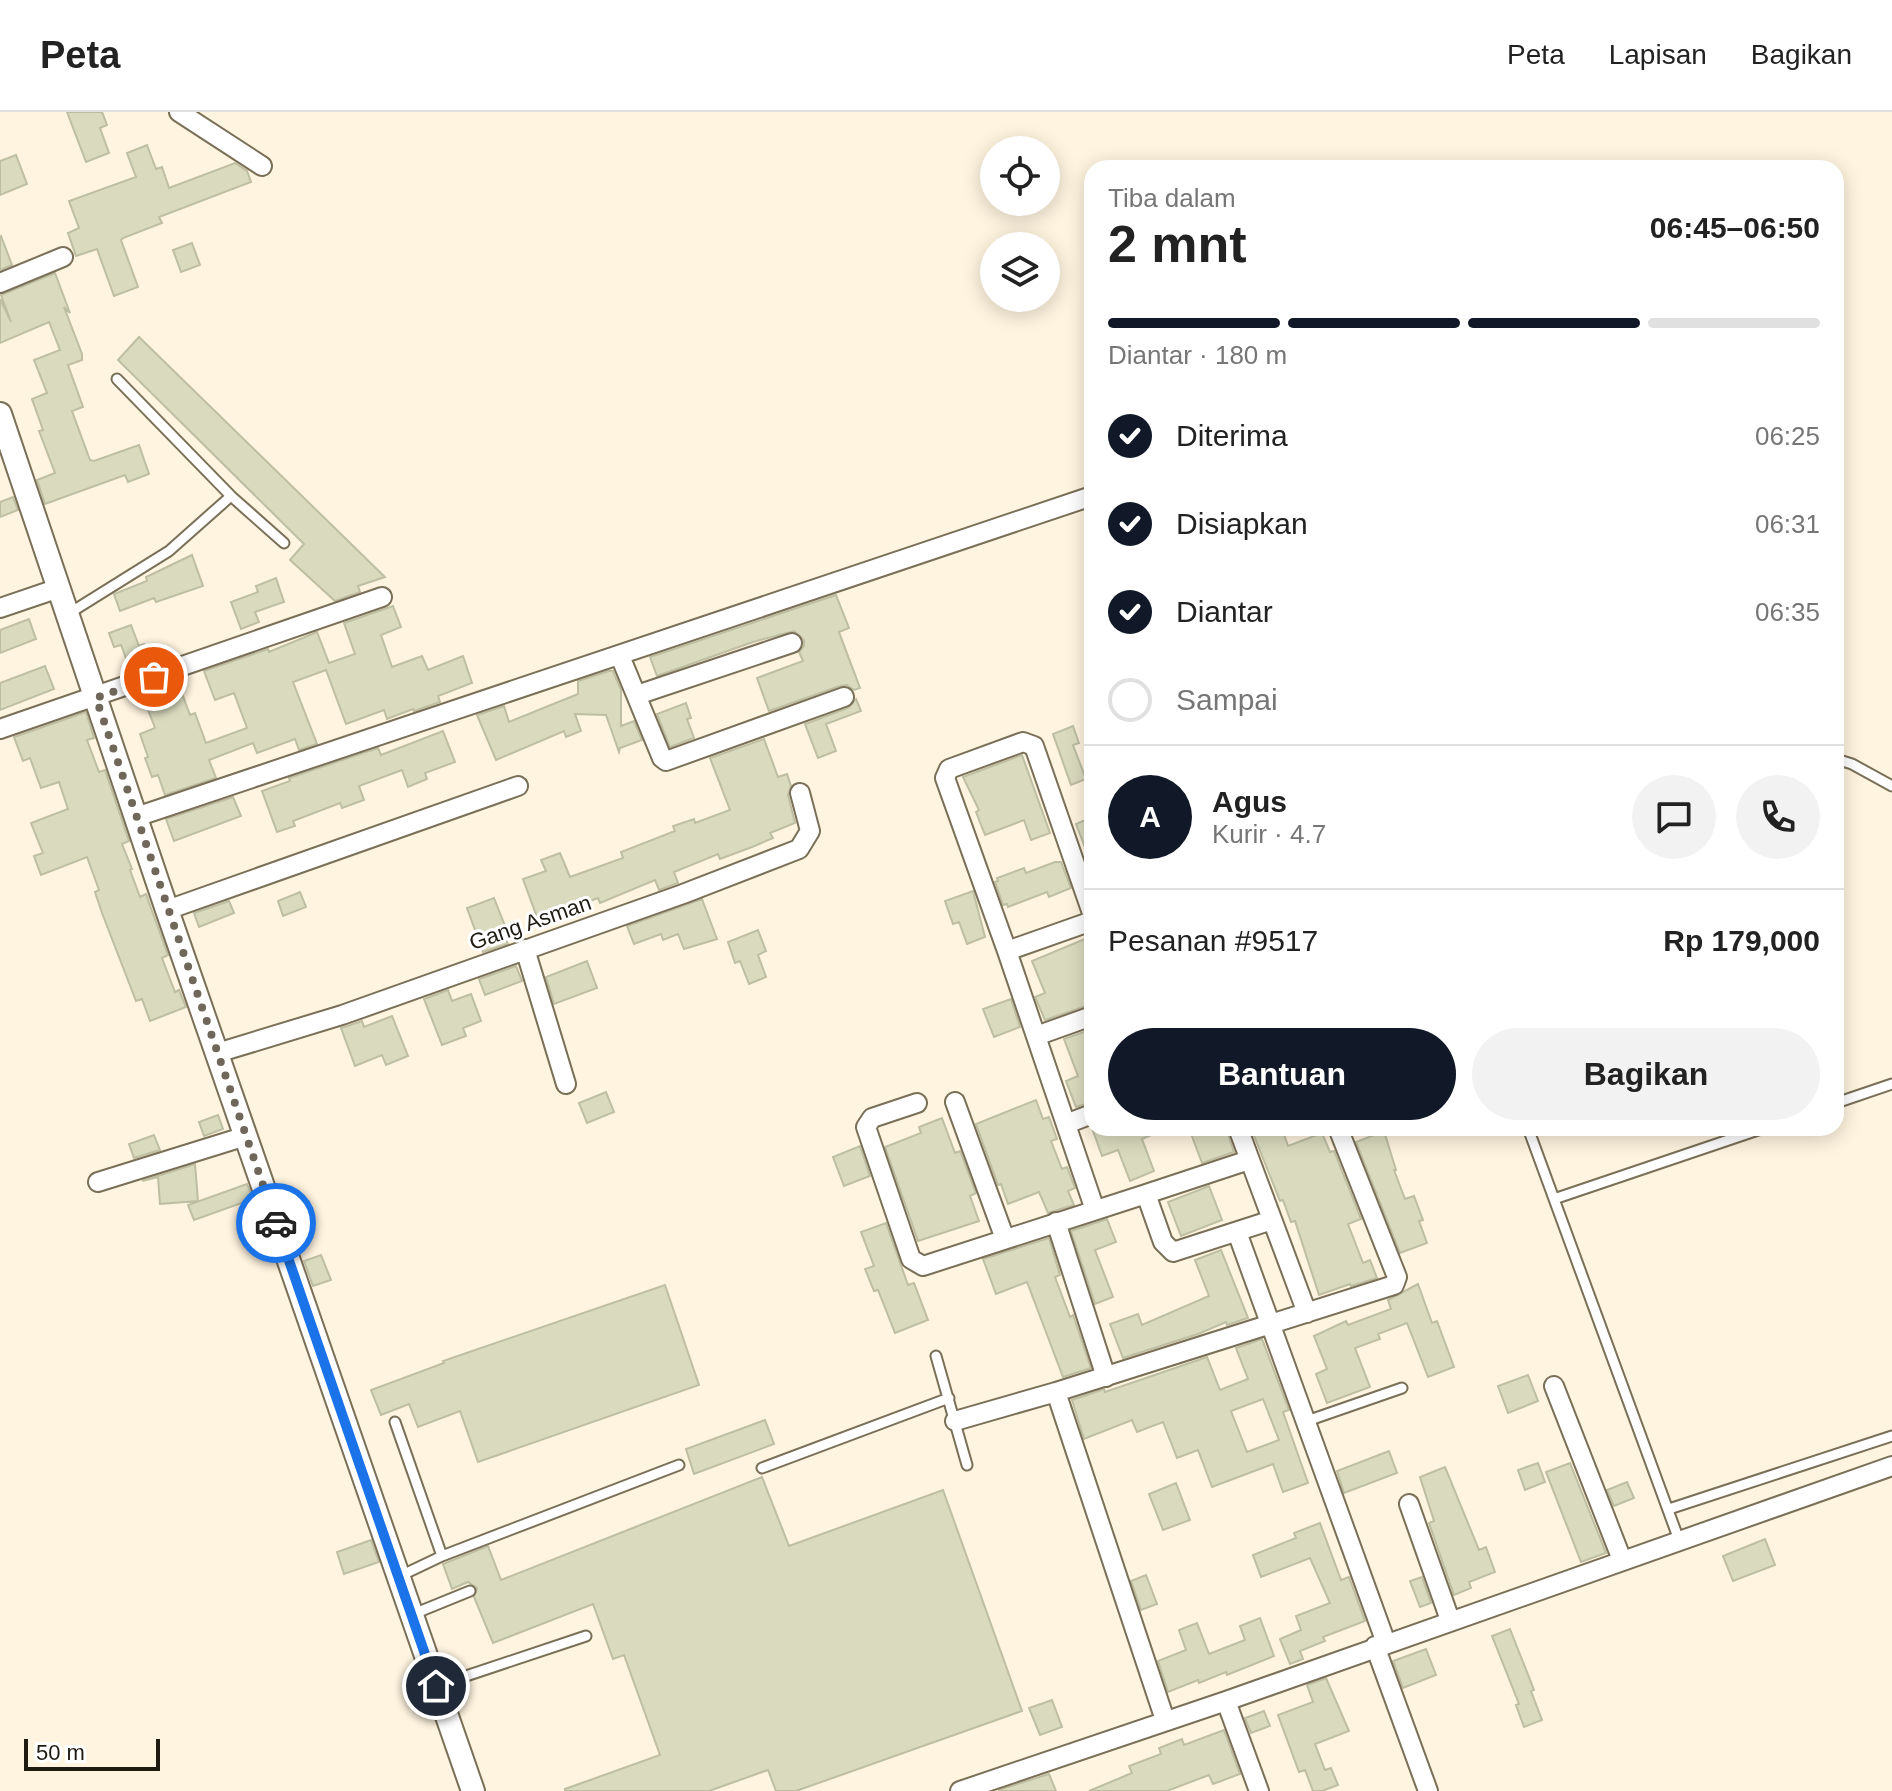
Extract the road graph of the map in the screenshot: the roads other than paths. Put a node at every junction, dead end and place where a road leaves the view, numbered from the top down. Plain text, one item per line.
1 (179, 112) edge
2 (262, 166) dead end
3 (63, 257) dead end
4 (0, 283) edge
5 (117, 379) dead end
6 (0, 414) edge
7 (231, 496) junction
8 (1084, 499) edge
9 (284, 543) dead end
10 (59, 588) junction
11 (382, 597) dead end
12 (0, 608) edge
13 (68, 614) junction
14 (792, 643) dead end
15 (620, 656) junction
16 (637, 695) junction
17 (844, 697) dead end
18 (96, 698) junction
19 (0, 729) edge
20 (1844, 762) edge
21 (518, 786) dead end
22 (1892, 786) edge
23 (800, 793) dead end
24 (136, 817) junction
25 (1084, 890) edge
26 (167, 910) junction
27 (1084, 924) edge
28 (525, 949) junction
29 (1007, 951) junction
30 (1084, 1019) edge
31 (1036, 1036) junction
32 (217, 1053) junction
33 (566, 1084) dead end
34 (1892, 1084) edge
35 (1844, 1100) edge
36 (955, 1102) dead end
37 (917, 1103) dead end
38 (1084, 1117) edge
39 (1066, 1124) junction
40 (246, 1136) junction
41 (1241, 1136) edge
42 (1341, 1136) edge
43 (1531, 1136) edge
44 (1740, 1136) edge
45 (1249, 1160) junction
46 (98, 1182) dead end
47 (1146, 1194) junction
48 (1554, 1199) junction
49 (1095, 1210) junction
50 (1272, 1220) junction
51 (1056, 1222) junction
52 (1237, 1232) junction
53 (1005, 1239) junction
54 (1307, 1313) junction
55 (1270, 1324) junction
56 (936, 1356) dead end
57 (1106, 1377) junction
58 (1554, 1386) dead end
59 (1402, 1388) dead end
60 (1056, 1392) junction
61 (949, 1398) junction
62 (955, 1421) junction
63 (395, 1422) dead end
64 (1304, 1422) junction
65 (1892, 1436) edge
66 (679, 1465) dead end
67 (967, 1465) dead end
68 (1892, 1466) edge
69 (762, 1468) dead end
70 (1409, 1504) dead end
71 (1669, 1509) junction
72 (1679, 1540) junction
73 (442, 1556) junction
74 (1622, 1560) junction
75 (398, 1577) junction
76 (470, 1591) dead end
77 (411, 1615) junction
78 (1450, 1620) junction
79 (586, 1636) dead end
80 (1380, 1645) junction
81 (436, 1686) junction
82 (1226, 1701) junction
83 (1165, 1720) junction
84 (473, 1791) edge
85 (960, 1791) edge
86 (1259, 1791) edge
87 (1428, 1791) edge

1 - 2 street
3 - 4 street
5 - 7 lane
6 - 10 street
7 - 9 lane
7 - 13 lane
8 - 15 street
10 - 12 street
10 - 13 street
11 - 18 street
13 - 18 street
14 - 16 street
15 - 16 street
15 - 24 street
16 - 17 street
18 - 19 street
18 - 24 street
20 - 22 lane
21 - 26 street
23 - 28 street, Gang Asman
24 - 26 street
25 - 29 street
26 - 32 street
27 - 29 street
28 - 32 street, Gang Asman
28 - 33 street
29 - 31 street
30 - 31 street
31 - 39 street
32 - 40 street
34 - 35 lane
36 - 53 street
37 - 53 street
38 - 39 street
39 - 49 street
40 - 46 street
40 - 75 street
41 - 45 street
42 - 54 street
43 - 48 lane
44 - 48 lane
45 - 47 street
45 - 50 street
47 - 49 street
47 - 52 street
48 - 71 lane
49 - 51 street
50 - 52 street
50 - 54 street
51 - 53 street
51 - 57 street
52 - 55 street
54 - 55 street
55 - 57 street
55 - 64 street
56 - 61 lane
57 - 60 street
58 - 74 street
59 - 64 lane
60 - 62 street
60 - 83 street
61 - 62 lane
61 - 69 lane
62 - 67 lane
63 - 73 lane
64 - 80 street
65 - 71 lane
66 - 73 lane
68 - 72 street
70 - 78 street
71 - 72 lane
72 - 74 street
73 - 75 lane
74 - 78 street
75 - 77 street
76 - 77 lane
77 - 81 street
78 - 80 street
79 - 81 lane
80 - 82 street
80 - 87 street
81 - 84 street
82 - 83 street
82 - 86 street
83 - 85 street

